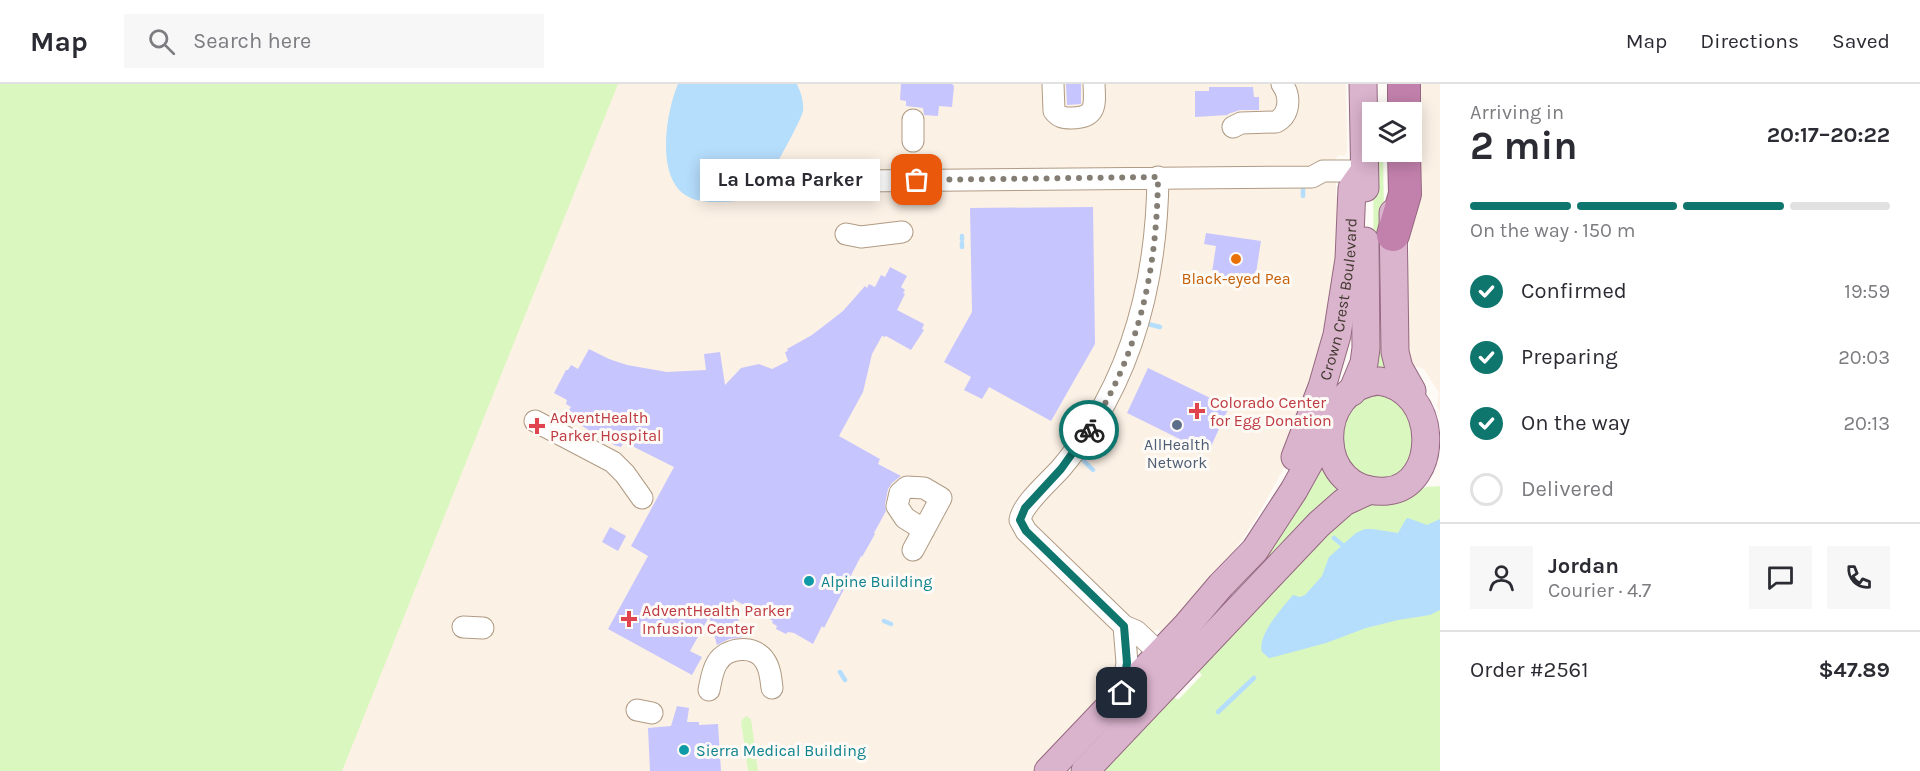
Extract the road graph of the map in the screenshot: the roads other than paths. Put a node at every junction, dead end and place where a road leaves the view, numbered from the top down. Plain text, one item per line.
1 (1053, 84) edge
2 (1094, 84) edge
3 (1269, 84) edge
4 (1282, 84) edge
5 (1363, 84) edge
6 (1391, 84) edge
7 (1404, 84) edge
8 (1391, 102) edge
9 (1404, 102) edge
10 (913, 120) dead end
11 (1268, 123) junction
12 (1233, 127) dead end
13 (913, 141) dead end
14 (1392, 162) edge
15 (1404, 162) edge
16 (1365, 171) junction
17 (1158, 177) junction
18 (1312, 177) junction
19 (858, 181) dead end
20 (1352, 202) junction
21 (902, 232) dead end
22 (846, 234) dead end
23 (1393, 236) junction
24 (1412, 391) junction
25 (1352, 392) junction
26 (536, 421) dead end
27 (1329, 427) junction
28 (1437, 427) edge
29 (1427, 479) edge
30 (1370, 490) junction
31 (642, 498) dead end
32 (924, 530) junction
33 (913, 550) dead end
34 (1221, 585) junction
35 (1124, 626) junction
36 (1170, 662) junction
37 (772, 688) dead end
38 (709, 690) dead end
39 (1122, 693) junction
40 (1048, 771) edge
41 (1085, 771) edge

1 - 2 street
3 - 11 street
4 - 11 street
5 - 16 main road, Crown Crest Boulevard
6 - 8 main road
7 - 9 highway
10 - 13 street
11 - 12 street
14 - 23 main road
15 - 23 highway
16 - 18 street
16 - 20 main road, Crown Crest Boulevard
16 - 25 main road, Crown Crest Boulevard
17 - 18 street
17 - 19 street
17 - 35 street
18 - 20 street
20 - 34 main road, Crown Crest Boulevard
21 - 22 street
23 - 24 main road
24 - 25 main road
24 - 28 main road
25 - 27 main road
26 - 31 street
27 - 30 main road
27 - 34 main road, Crown Crest Boulevard
28 - 29 main road
29 - 30 main road
30 - 36 main road, Crown Crest Boulevard
32 - 32 street
32 - 33 street
34 - 36 main road, Crown Crest Boulevard
35 - 36 street
35 - 39 street
36 - 39 main road, Crown Crest Boulevard
36 - 41 main road, Crown Crest Boulevard
37 - 38 street
39 - 40 main road, Crown Crest Boulevard

